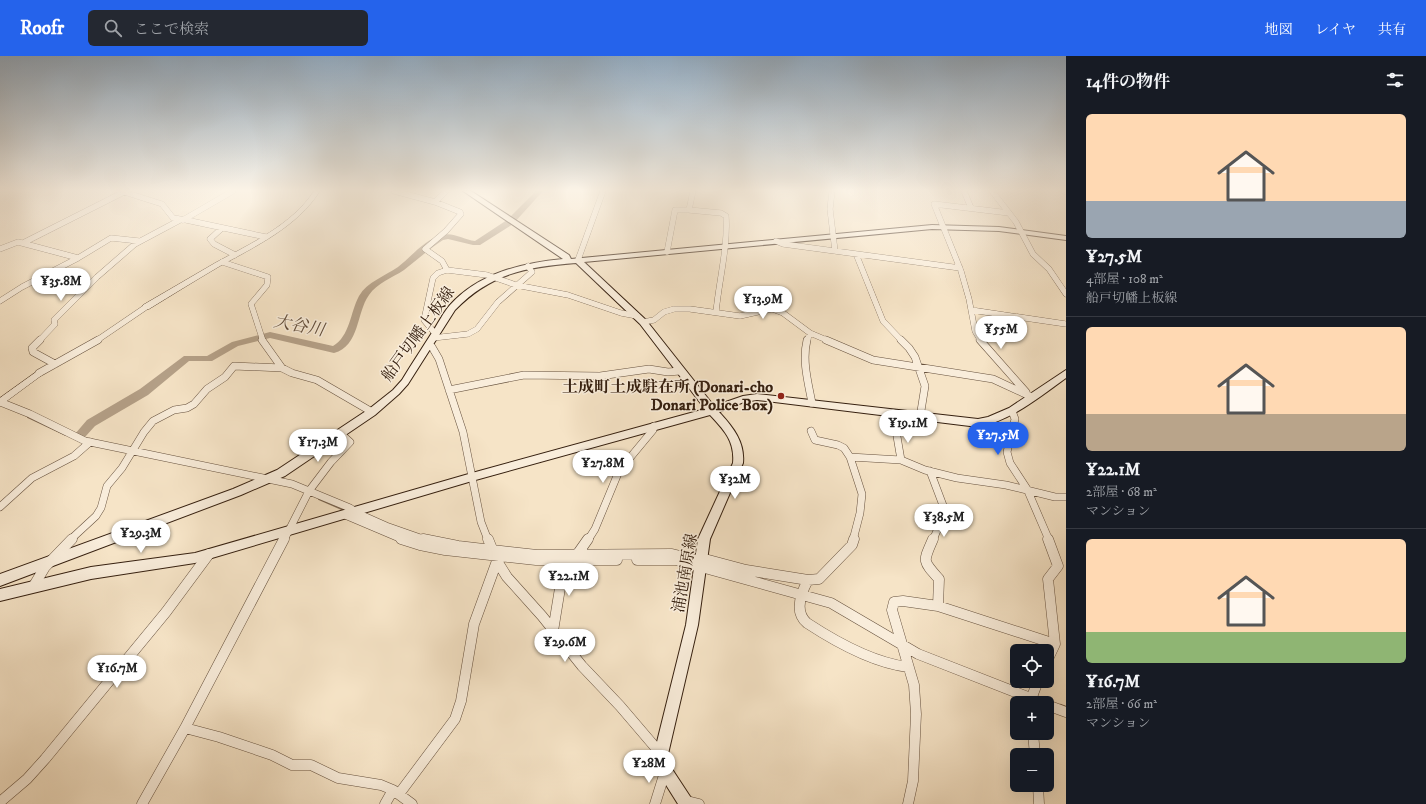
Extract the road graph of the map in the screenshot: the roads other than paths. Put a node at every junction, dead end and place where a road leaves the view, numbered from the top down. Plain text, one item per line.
1 (54, 226) edge
2 (171, 226) edge
3 (208, 226) edge
4 (280, 226) edge
5 (450, 226) edge
6 (519, 226) edge
7 (588, 226) edge
8 (671, 226) edge
9 (726, 226) edge
10 (833, 226) edge
11 (1018, 226) edge
12 (943, 227) junction
13 (221, 229) junction
14 (1021, 231) junction
15 (834, 236) junction
16 (266, 237) junction
17 (1066, 238) edge
18 (139, 241) junction
19 (776, 241) junction
20 (24, 243) junction
21 (726, 246) junction
22 (0, 249) edge
23 (835, 251) junction
24 (667, 252) junction
25 (856, 254) junction
26 (235, 255) junction
27 (78, 258) junction
28 (573, 260) junction
29 (222, 262) junction
30 (528, 266) junction
31 (960, 268) junction
32 (447, 270) junction
33 (493, 277) junction
34 (516, 285) junction
35 (1066, 294) edge
36 (0, 301) edge
37 (146, 307) joint
38 (971, 310) junction
39 (716, 312) junction
40 (640, 319) junction
41 (1066, 324) edge
42 (810, 333) junction
43 (432, 339) junction
44 (55, 364) junction
45 (282, 368) junction
46 (918, 368) junction
47 (680, 371) junction
48 (39, 373) joint
49 (1066, 373) edge
50 (449, 390) junction
51 (1029, 395) junction
52 (0, 403) edge
53 (812, 403) junction
54 (712, 411) junction
55 (1012, 411) junction
56 (372, 412) junction
57 (893, 413) junction
58 (920, 417) junction
59 (654, 426) junction
60 (811, 431) dead end
61 (340, 433) junction
62 (90, 442) junction
63 (132, 453) junction
64 (850, 457) junction
65 (901, 460) junction
66 (930, 471) junction
67 (472, 478) junction
68 (268, 479) junction
69 (1027, 489) junction
70 (308, 493) junction
71 (1066, 497) edge
72 (0, 507) edge
73 (350, 513) junction
74 (287, 533) junction
75 (209, 554) junction
76 (495, 555) junction
77 (575, 558) junction
78 (49, 562) junction
79 (700, 562) junction
80 (0, 580) edge
81 (808, 580) junction
82 (33, 587) junction
83 (802, 592) junction
84 (3, 597) edge
85 (938, 606) junction
86 (553, 631) junction
87 (900, 642) junction
88 (1055, 644) joint
89 (908, 668) junction
90 (1026, 696) edge
91 (1054, 708) edge
92 (1066, 712) edge
93 (185, 728) junction
94 (661, 754) junction
95 (666, 772) junction
96 (396, 792) junction
97 (1038, 792) edge
98 (0, 802) edge
99 (686, 802) edge
100 (142, 804) edge
101 (385, 804) edge
102 (412, 804) edge
103 (655, 804) edge
104 (698, 804) edge
105 (908, 804) edge
106 (1039, 804) edge

1 - 20 street
2 - 18 street
3 - 13 street
4 - 16 street
5 - 32 street
6 - 28 main road, 浦池南原線
7 - 28 street
8 - 24 street
9 - 21 street
10 - 15 street
11 - 14 street
12 - 14 main road, 船戸切幡上板線
12 - 15 main road, 船戸切幡上板線
12 - 31 street
13 - 16 street
13 - 26 street
14 - 17 main road, 船戸切幡上板線
14 - 35 street
15 - 19 main road, 船戸切幡上板線
15 - 23 street
16 - 26 street
18 - 27 street
18 - 44 street
19 - 21 main road, 船戸切幡上板線
19 - 23 street
20 - 22 street
20 - 27 street
21 - 24 main road, 船戸切幡上板線
21 - 39 street
23 - 25 street
24 - 28 main road, 船戸切幡上板線
25 - 31 street
25 - 46 street
26 - 29 street
27 - 36 street
28 - 30 main road, 船戸切幡上板線
28 - 40 main road, 浦池南原線
29 - 37 street
29 - 45 street
30 - 33 main road, 船戸切幡上板線
30 - 34 street
31 - 38 street
32 - 33 street
32 - 43 street
33 - 34 street
33 - 43 main road, 船戸切幡上板線
34 - 40 street
34 - 43 street
37 - 44 street
38 - 41 street
38 - 51 street
39 - 40 street
39 - 42 street
40 - 47 main road, 浦池南原線
42 - 46 street
42 - 53 street
43 - 50 street
43 - 56 main road, 船戸切幡上板線
44 - 48 street
45 - 56 street
45 - 63 street
46 - 51 street
46 - 58 street
47 - 50 street
47 - 54 main road, 浦池南原線
48 - 52 street
49 - 51 main road
50 - 67 street
51 - 55 main road
52 - 62 street
53 - 54 main road
53 - 57 main road
54 - 59 main road
54 - 79 main road, 浦池南原線
55 - 58 main road
55 - 69 street
56 - 61 main road, 船戸切幡上板線
57 - 58 main road
57 - 65 street
59 - 67 main road
59 - 77 street
60 - 64 street
61 - 68 main road, 船戸切幡上板線
61 - 70 street
62 - 63 street
62 - 72 street
63 - 68 street
63 - 78 street
64 - 65 street
64 - 81 street
65 - 66 street
66 - 69 street
66 - 85 street
67 - 73 main road
67 - 76 street
68 - 70 street
68 - 78 main road, 船戸切幡上板線
69 - 71 street
69 - 88 street
70 - 73 street
70 - 74 street
73 - 74 main road
73 - 76 street
74 - 75 main road
74 - 93 street
75 - 82 main road
75 - 98 street
76 - 77 street
76 - 86 street
76 - 96 street
77 - 79 street
77 - 86 street
78 - 80 main road, 船戸切幡上板線
78 - 82 street
79 - 81 street
79 - 83 street
79 - 94 main road, 浦池南原線
81 - 83 street
82 - 84 main road
83 - 87 street
83 - 89 street
85 - 87 street
85 - 88 street
86 - 94 street
87 - 89 street
87 - 90 street
89 - 105 street
91 - 92 street
93 - 96 street
93 - 100 street
94 - 95 main road, 浦池南原線
95 - 99 main road, 浦池南原線
95 - 103 street
96 - 101 street
96 - 102 street
97 - 106 street
99 - 104 street

